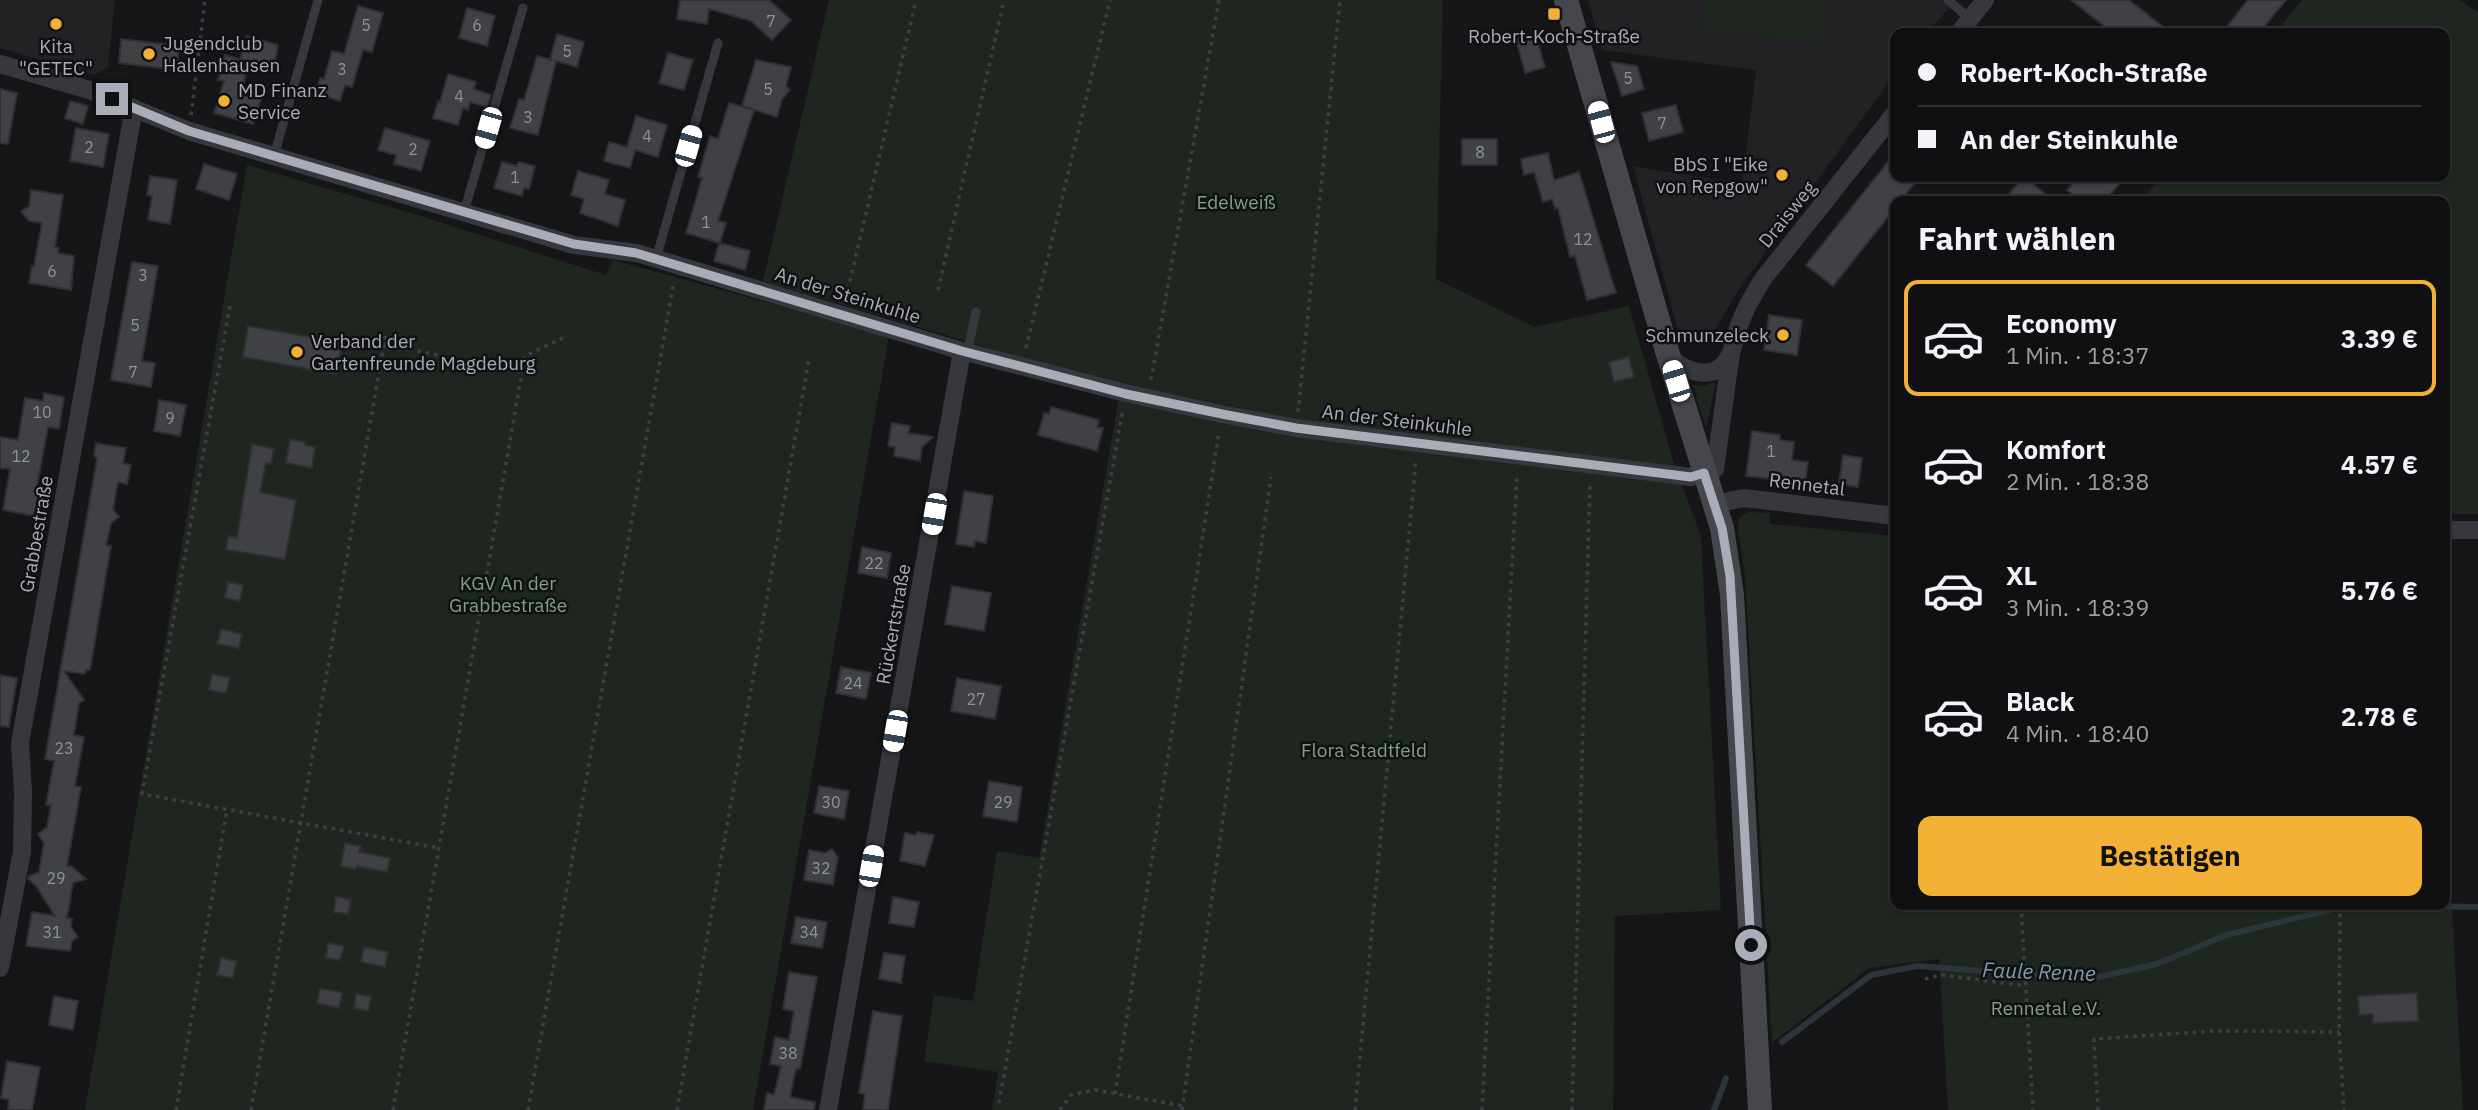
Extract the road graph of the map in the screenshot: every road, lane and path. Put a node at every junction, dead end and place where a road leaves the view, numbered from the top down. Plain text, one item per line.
1 (205, 0) edge
2 (318, 0) edge
3 (916, 0) edge
4 (1004, 0) edge
5 (1110, 0) edge
6 (1219, 0) edge
7 (1340, 0) edge
8 (1566, 0) edge
9 (1948, 0) edge
10 (1985, 0) edge
11 (523, 8) dead end
12 (1964, 26) edge
13 (718, 43) dead end
14 (0, 64) edge
15 (134, 108) junction
16 (1890, 119) edge
17 (189, 131) junction
18 (274, 156) junction
19 (464, 212) junction
20 (656, 259) junction
21 (677, 265) junction
22 (938, 290) dead end
23 (230, 306) dead end
24 (844, 306) dead end
25 (976, 312) dead end
26 (386, 332) dead end
27 (568, 336) dead end
28 (384, 344) junction
29 (962, 351) junction
30 (1731, 353) junction
31 (1023, 358) dead end
32 (1669, 358) junction
33 (809, 359) dead end
34 (522, 372) junction
35 (1150, 389) dead end
36 (1126, 394) junction
37 (1222, 414) junction
38 (1297, 420) dead end
39 (1418, 444) junction
40 (1518, 456) junction
41 (1591, 466) junction
42 (1704, 473) junction
43 (1271, 477) dead end
44 (1714, 503) junction
45 (1890, 515) edge
46 (2450, 530) edge
47 (2478, 530) edge
48 (228, 809) junction
49 (300, 822) junction
50 (439, 848) junction
51 (2021, 910) edge
52 (2341, 910) edge
53 (0, 968) edge
54 (1925, 979) dead end
55 (2026, 984) junction
56 (2339, 1032) junction
57 (1115, 1094) junction
58 (999, 1103) dead end
59 (1183, 1108) edge
60 (176, 1110) edge
61 (251, 1110) edge
62 (393, 1110) edge
63 (528, 1110) edge
64 (677, 1110) edge
65 (828, 1110) edge
66 (1060, 1110) edge
67 (1355, 1110) edge
68 (1482, 1110) edge
69 (1572, 1110) edge
70 (1760, 1110) edge
71 (2033, 1110) edge
72 (2098, 1110) edge
73 (2344, 1110) edge

1 - 17 path
2 - 18 lane
3 - 24 path
4 - 22 path
5 - 31 path
6 - 35 path
7 - 38 path
8 - 32 street
9 - 12 lane
10 - 12 street
11 - 19 lane
13 - 20 lane
14 - 15 street, An der Steinkuhle
15 - 17 street, An der Steinkuhle
15 - 53 street, Grabbestraße
16 - 30 street, Draisweg
17 - 18 street, An der Steinkuhle
18 - 19 street, An der Steinkuhle
19 - 20 street, An der Steinkuhle
20 - 21 street, An der Steinkuhle
21 - 29 street, An der Steinkuhle
21 - 63 path
23 - 48 path
25 - 29 lane
26 - 28 path
27 - 34 path
28 - 34 path
28 - 49 path
29 - 36 street, An der Steinkuhle
29 - 65 street, Rückertstraße
30 - 32 street
30 - 42 street, Draisweg
32 - 42 street
33 - 64 path
34 - 50 path
36 - 37 street, An der Steinkuhle
36 - 58 path
37 - 39 street, An der Steinkuhle
37 - 57 path
39 - 40 street, An der Steinkuhle
39 - 67 path
40 - 41 street, An der Steinkuhle
40 - 68 path
41 - 42 street, An der Steinkuhle
41 - 69 path
42 - 44 street
43 - 59 path
44 - 45 street, Rennetal
44 - 70 street
46 - 47 street
48 - 49 path
48 - 60 path
49 - 50 path
49 - 61 path
50 - 62 path
51 - 55 path
52 - 56 path
54 - 55 path
55 - 71 path
56 - 72 path
56 - 73 path
57 - 59 path
57 - 66 path

